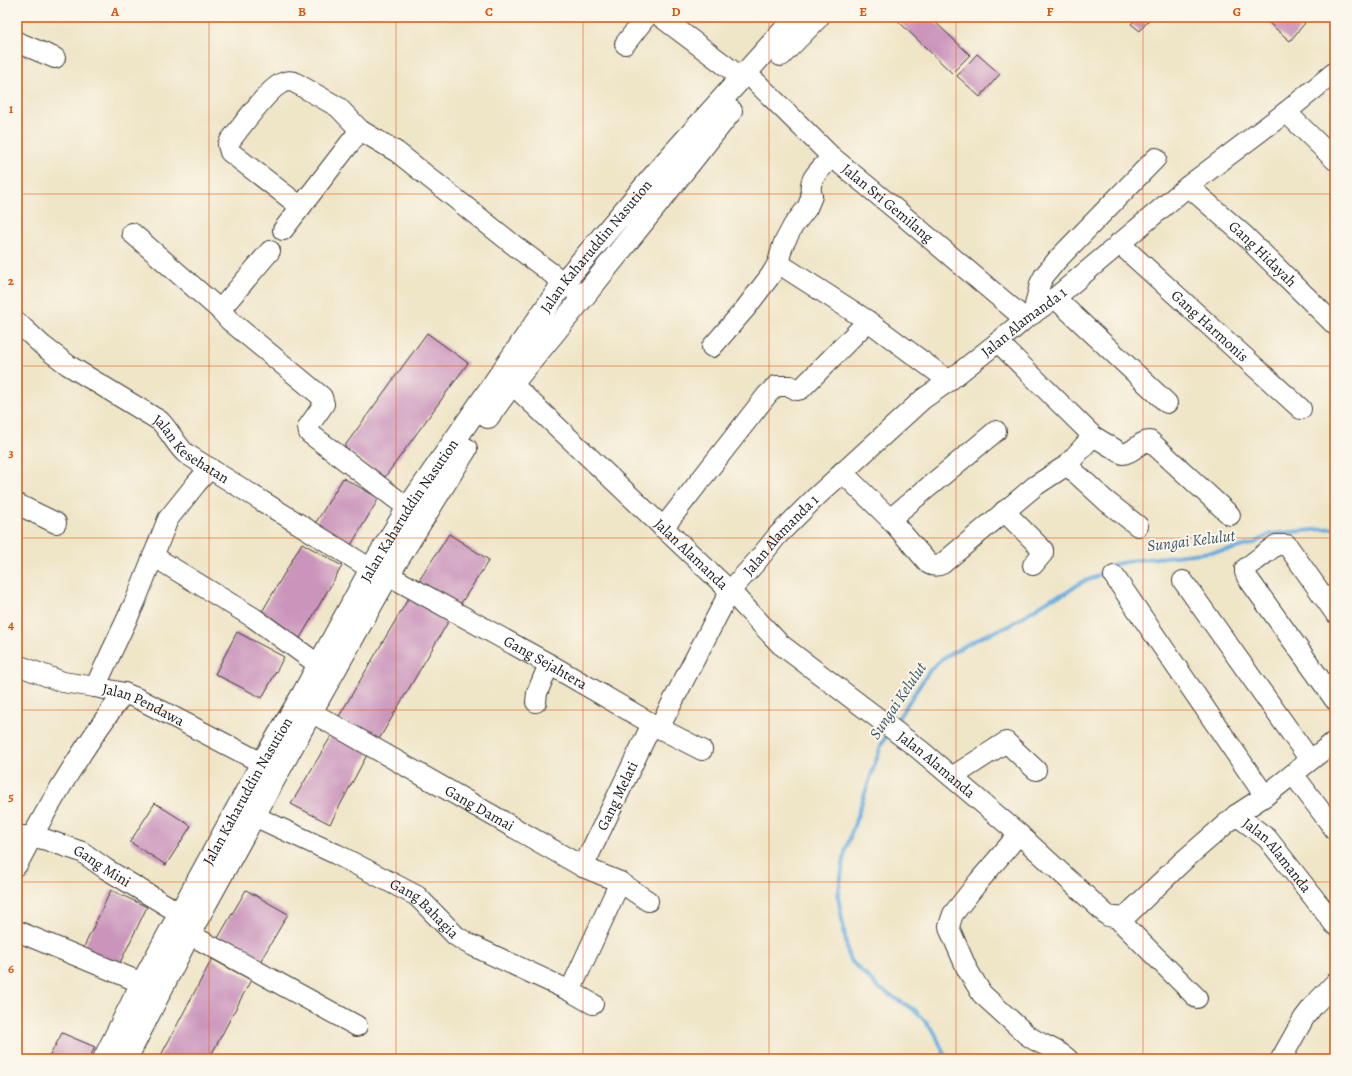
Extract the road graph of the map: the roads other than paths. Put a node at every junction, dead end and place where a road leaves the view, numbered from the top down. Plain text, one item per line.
1 (646, 17) edge
2 (661, 17) edge
3 (796, 17) edge
4 (818, 17) edge
5 (17, 42) edge
6 (625, 44) dead end
7 (55, 58) dead end
8 (1335, 72) edge
9 (749, 80) junction
10 (1286, 112) junction
11 (360, 130) junction
12 (832, 157) junction
13 (1156, 158) dead end
14 (1335, 160) edge
15 (1188, 186) junction
16 (301, 207) junction
17 (283, 230) dead end
18 (132, 233) dead end
19 (1119, 243) junction
20 (270, 251) dead end
21 (778, 263) junction
22 (564, 282) junction
23 (583, 297) junction
24 (1055, 298) junction
25 (220, 310) junction
26 (1029, 316) junction
27 (868, 321) junction
28 (17, 322) edge
29 (1335, 325) edge
30 (998, 342) junction
31 (712, 347) dead end
32 (949, 382) junction
33 (512, 384) junction
34 (1167, 403) dead end
35 (1301, 409) dead end
36 (996, 431) dead end
37 (1093, 436) junction
38 (1067, 465) junction
39 (210, 468) junction
40 (842, 472) junction
41 (17, 504) edge
42 (408, 508) junction
43 (1004, 511) junction
44 (1230, 515) dead end
45 (890, 519) junction
46 (56, 523) dead end
47 (1138, 526) dead end
48 (664, 528) junction
49 (153, 556) junction
50 (1033, 565) dead end
51 (379, 572) junction
52 (1114, 576) dead end
53 (1184, 581) dead end
54 (730, 591) junction
55 (1335, 613) edge
56 (549, 664) junction
57 (17, 665) edge
58 (319, 665) junction
59 (95, 687) junction
60 (124, 693) junction
61 (1335, 700) edge
62 (536, 702) dead end
63 (311, 712) junction
64 (655, 726) junction
65 (1335, 741) edge
66 (702, 750) dead end
67 (1310, 760) junction
68 (262, 763) junction
69 (1036, 770) dead end
70 (1293, 774) junction
71 (952, 777) junction
72 (1264, 796) junction
73 (1236, 815) junction
74 (254, 816) junction
75 (1335, 830) edge
76 (1019, 834) junction
77 (24, 836) edge
78 (17, 865) edge
79 (583, 867) junction
80 (620, 882) junction
81 (648, 901) dead end
82 (181, 914) junction
83 (1116, 918) junction
84 (1335, 925) edge
85 (17, 931) edge
86 (189, 934) junction
87 (142, 983) junction
88 (1335, 983) edge
89 (570, 991) junction
90 (1197, 998) dead end
91 (593, 1004) dead end
92 (357, 1026) dead end
93 (104, 1059) edge
94 (126, 1059) edge
95 (1068, 1059) edge
96 (1281, 1059) edge

1 - 6 street
2 - 9 street, Jalan Sri Gemilang
3 - 9 highway, Jalan Kaharuddin Nasution
4 - 9 highway, Jalan Kaharuddin Nasution
5 - 7 street
8 - 10 street, Jalan Alamanda 1
9 - 12 street, Jalan Sri Gemilang
9 - 22 highway, Jalan Kaharuddin Nasution
9 - 23 highway, Jalan Kaharuddin Nasution
10 - 14 street
10 - 15 street, Jalan Alamanda 1
11 - 16 street
11 - 16 street
11 - 22 street
12 - 21 street
12 - 26 street, Jalan Sri Gemilang
13 - 26 street
15 - 19 street, Jalan Alamanda 1
15 - 29 street, Gang Hidayah
16 - 17 street
18 - 25 street
19 - 24 street, Jalan Alamanda 1
19 - 35 street, Gang Harmonis
20 - 25 street
21 - 27 street
21 - 31 street
22 - 23 street
22 - 42 highway, Jalan Kaharuddin Nasution
23 - 33 highway, Jalan Kaharuddin Nasution
24 - 26 street, Jalan Alamanda 1
24 - 34 street
25 - 42 street
26 - 30 street, Jalan Alamanda 1
27 - 32 street
27 - 48 street
28 - 39 street, Jalan Kesehatan
30 - 32 street, Jalan Alamanda 1
30 - 37 street
32 - 40 street, Jalan Alamanda 1
33 - 48 street, Jalan Alamanda
33 - 51 highway, Jalan Kaharuddin Nasution
36 - 45 street
37 - 38 street
37 - 44 street
38 - 43 street
38 - 47 street
39 - 49 street
39 - 51 street, Jalan Kesehatan
40 - 45 street
40 - 54 street, Jalan Alamanda 1
41 - 46 street
42 - 51 highway, Jalan Kaharuddin Nasution
43 - 45 street
43 - 50 street
48 - 54 street, Jalan Alamanda
49 - 58 street
49 - 59 street
51 - 56 street, Gang Sejahtera
51 - 58 highway, Jalan Kaharuddin Nasution
51 - 63 highway, Jalan Kaharuddin Nasution
52 - 72 street
53 - 67 street
54 - 64 street, Gang Melati
54 - 71 street, Jalan Alamanda
55 - 61 street
56 - 62 street
56 - 64 street, Gang Sejahtera
57 - 59 street, Jalan Pendawa
58 - 68 highway, Jalan Kaharuddin Nasution
59 - 60 street, Jalan Pendawa
60 - 68 street, Jalan Pendawa
60 - 77 street
63 - 74 highway, Jalan Kaharuddin Nasution
63 - 79 street, Gang Damai
64 - 66 street, Gang Sejahtera
64 - 79 street, Gang Melati
65 - 67 street
67 - 70 street
68 - 82 highway, Jalan Kaharuddin Nasution
69 - 71 street
70 - 72 street
70 - 75 street
71 - 76 street, Jalan Alamanda
72 - 73 street
73 - 83 street, Jalan Alamanda
73 - 84 street, Jalan Alamanda
74 - 86 highway, Jalan Kaharuddin Nasution
74 - 89 street, Gang Bahagia
76 - 83 street, Jalan Alamanda
76 - 95 street
77 - 78 street
77 - 82 street, Gang Mini
79 - 80 street, Gang Damai
80 - 81 street, Gang Damai
80 - 89 street
82 - 87 highway, Jalan Kaharuddin Nasution
83 - 90 street
85 - 87 street
86 - 92 street
86 - 94 highway, Jalan Kaharuddin Nasution
87 - 93 highway, Jalan Kaharuddin Nasution
88 - 96 street
89 - 91 street, Gang Bahagia

